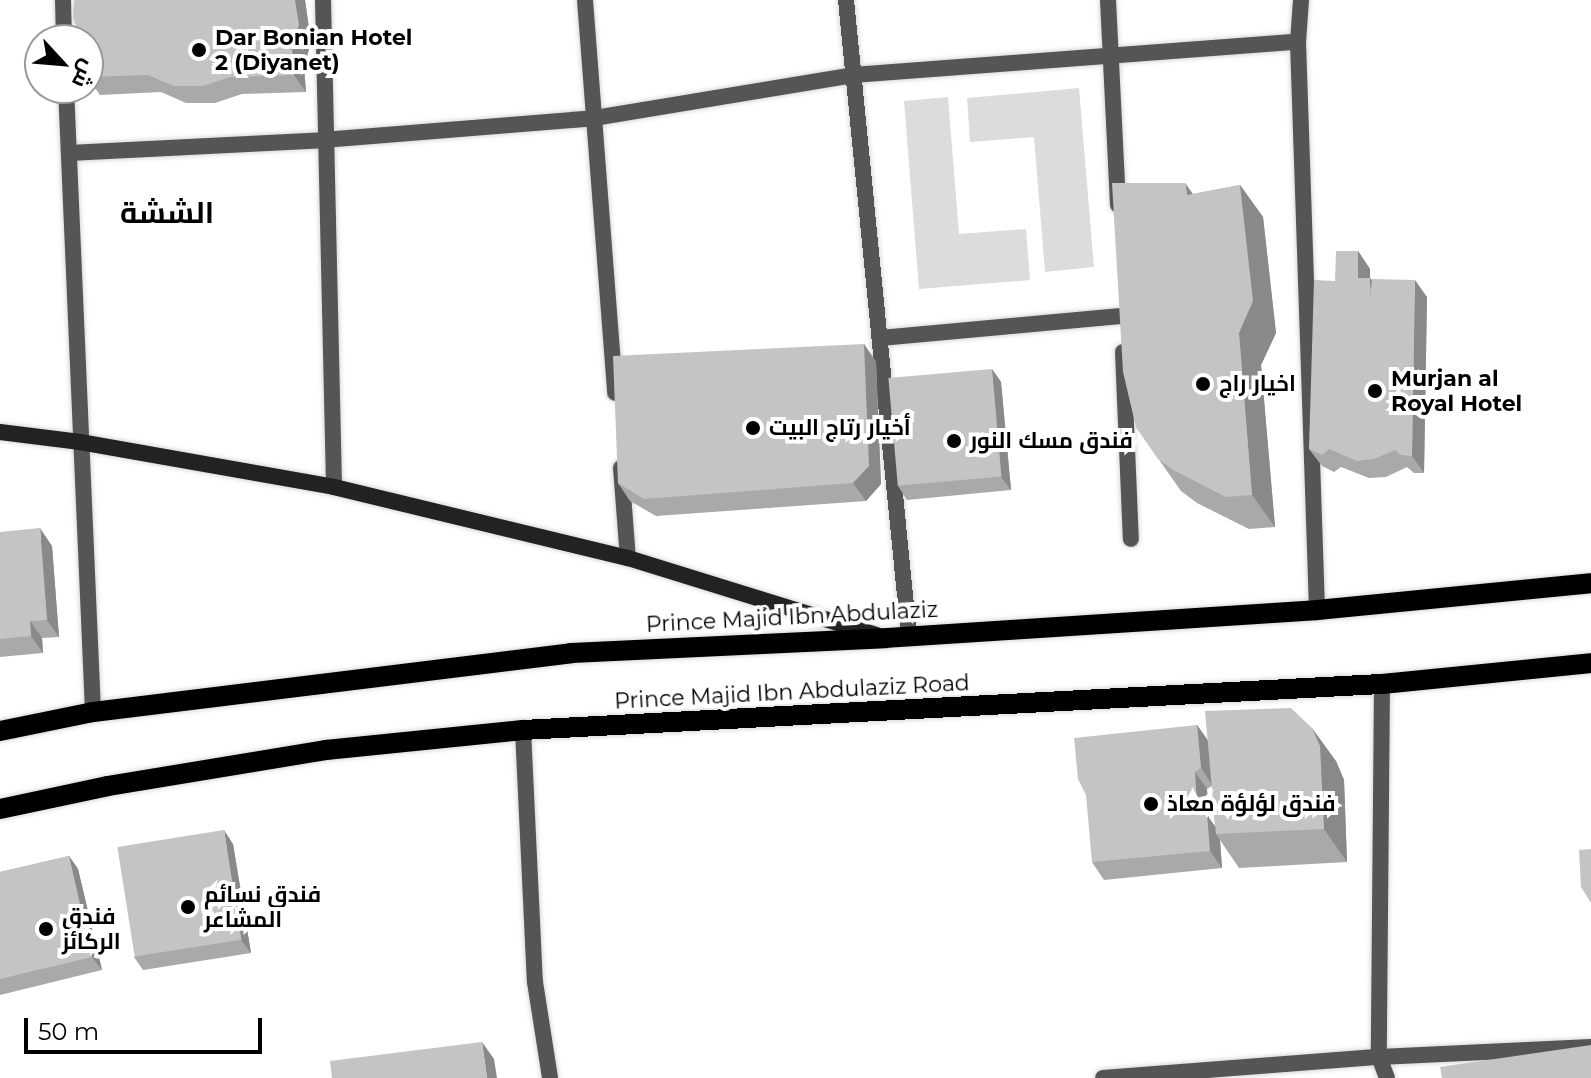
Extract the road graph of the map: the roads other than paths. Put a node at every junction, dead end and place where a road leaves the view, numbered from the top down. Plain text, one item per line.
1 (63, 0) edge
2 (323, 0) edge
3 (585, 0) edge
4 (846, 0) edge
5 (1108, 0) edge
6 (1301, 0) edge
7 (64, 24) edge
8 (1298, 42) junction
9 (1113, 56) junction
10 (854, 75) junction
11 (67, 104) edge
12 (594, 118) junction
13 (323, 140) junction
14 (69, 153) junction
15 (1118, 224) edge
16 (880, 338) junction
17 (617, 416) edge
18 (0, 432) edge
19 (80, 442) junction
20 (619, 448) edge
21 (334, 487) junction
22 (1131, 539) dead end
23 (628, 558) junction
24 (1588, 583) edge
25 (1317, 610) junction
26 (909, 636) junction
27 (886, 638) junction
28 (1591, 663) edge
29 (1382, 684) junction
30 (93, 712) junction
31 (523, 730) junction
32 (0, 731) edge
33 (0, 809) edge
34 (1591, 1047) edge
35 (1379, 1057) junction
36 (550, 1078) edge
37 (1103, 1078) edge
38 (1387, 1078) edge

1 - 7 street
2 - 13 street
3 - 12 street
4 - 10 street
5 - 9 street
6 - 8 street
8 - 9 street
8 - 25 street
9 - 10 street
9 - 15 street
10 - 12 street
10 - 16 street
11 - 14 street
12 - 13 street
12 - 17 street
13 - 14 street
13 - 21 street
14 - 19 street
16 - 22 street
16 - 26 street
18 - 19 street
19 - 21 street
19 - 30 street
20 - 23 street
21 - 23 street
23 - 27 street
24 - 25 main road, Prince Majid Ibn Abdulaziz
25 - 26 main road, Prince Majid Ibn Abdulaziz
26 - 27 main road, Prince Majid Ibn Abdulaziz
27 - 30 main road, Prince Majid Ibn Abdulaziz
28 - 29 main road, Prince Majid Ibn Abdulaziz Road
29 - 31 main road, Prince Majid Ibn Abdulaziz Road
29 - 35 street
30 - 32 main road, Prince Majid Ibn Abdulaziz
31 - 33 main road, Prince Majid Ibn Abdulaziz Road
31 - 36 street
34 - 35 street
35 - 37 street
35 - 38 street

